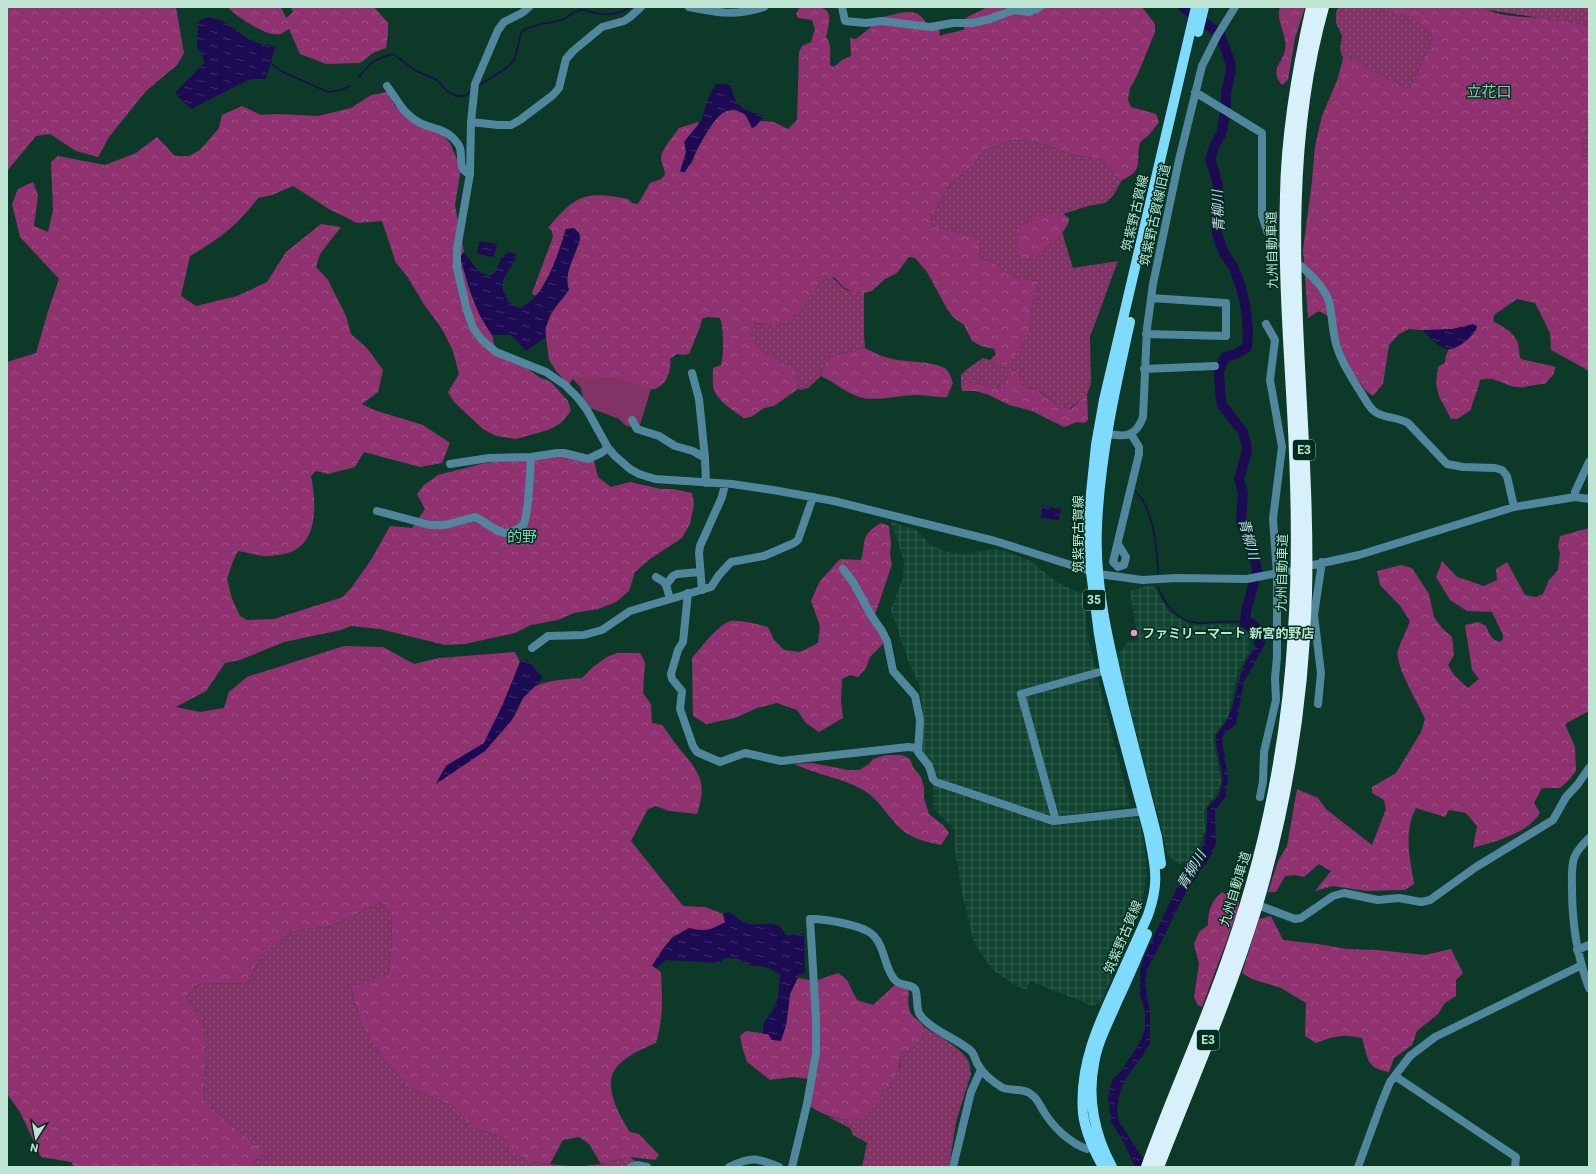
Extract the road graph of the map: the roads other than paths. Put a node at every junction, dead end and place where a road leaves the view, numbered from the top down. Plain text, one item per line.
1 (529, 7) edge
2 (641, 7) edge
3 (689, 7) edge
4 (764, 7) edge
5 (842, 7) edge
6 (1040, 7) edge
7 (1235, 7) edge
8 (1312, 7) edge
9 (1323, 7) edge
10 (1199, 14) edge
11 (388, 86) dead end
12 (1195, 92) junction
13 (471, 122) junction
14 (470, 174) junction
15 (1276, 245) dead end
16 (1301, 266) dead end
17 (1151, 298) junction
18 (1266, 324) dead end
19 (1146, 334) junction
20 (1214, 366) dead end
21 (1144, 369) junction
22 (692, 373) dead end
23 (632, 420) dead end
24 (1102, 433) junction
25 (1131, 434) junction
26 (608, 448) junction
27 (531, 457) junction
28 (705, 458) junction
29 (1589, 462) edge
30 (450, 464) dead end
31 (706, 482) junction
32 (725, 484) junction
33 (813, 497) junction
34 (1575, 497) junction
35 (1589, 498) edge
36 (1514, 507) junction
37 (377, 511) dead end
38 (1118, 544) dead end
39 (1322, 562) junction
40 (1313, 565) dead end
41 (843, 569) dead end
42 (1288, 571) dead end
43 (700, 572) junction
44 (1095, 573) junction
45 (1278, 574) junction
46 (656, 576) dead end
47 (666, 585) junction
48 (702, 590) junction
49 (688, 593) junction
50 (670, 599) junction
51 (532, 648) dead end
52 (1110, 669) junction
53 (1318, 704) dead end
54 (917, 748) junction
55 (1589, 768) edge
56 (1260, 797) dead end
57 (1147, 811) junction
58 (1056, 821) junction
59 (1589, 838) edge
60 (1256, 890) junction
61 (1254, 909) junction
62 (1589, 945) edge
63 (1577, 950) junction
64 (1582, 965) junction
65 (1589, 988) edge
66 (981, 1070) junction
67 (1395, 1076) junction
68 (1093, 1146) junction
69 (1151, 1166) edge
70 (1515, 1166) edge
71 (631, 1167) edge
72 (647, 1167) edge
73 (729, 1167) edge
74 (779, 1167) edge
75 (792, 1167) edge
76 (953, 1167) edge
77 (1103, 1167) edge
78 (1112, 1167) edge
79 (1358, 1167) edge

1 - 13 street
2 - 13 street
3 - 4 street
5 - 6 street
7 - 12 street, 筑紫野古賀線旧道
8 - 60 highway, 九州自動車道 / E3
9 - 60 highway, 九州自動車道 / E3
10 - 24 main road, 筑紫野古賀線 / 35
11 - 14 street
12 - 15 street
12 - 17 street, 筑紫野古賀線旧道
13 - 14 street
14 - 26 street
16 - 36 street
17 - 19 street, 筑紫野古賀線旧道
17 - 19 street
18 - 45 street
19 - 21 street, 筑紫野古賀線旧道
20 - 21 street
21 - 25 street, 筑紫野古賀線旧道
22 - 28 street
23 - 28 street
24 - 25 street
24 - 44 main road, 筑紫野古賀線 / 35
25 - 38 street
26 - 27 street
26 - 31 street
27 - 30 street
27 - 37 street
28 - 31 street
29 - 34 street
31 - 32 street
32 - 33 street
32 - 43 street
33 - 44 street
33 - 48 street
34 - 35 street
34 - 36 street
36 - 39 street
39 - 40 street
39 - 53 street
41 - 54 street
42 - 45 street
43 - 47 street
43 - 48 street
44 - 45 street
44 - 52 main road, 筑紫野古賀線 / 35
45 - 56 street
46 - 47 street
47 - 50 street
48 - 49 street
49 - 50 street
49 - 54 street
50 - 51 street
52 - 57 main road, 筑紫野古賀線 / 35
52 - 58 street
54 - 58 street
55 - 61 street
57 - 58 street
57 - 68 main road, 筑紫野古賀線 / 35
57 - 78 main road, 筑紫野古賀線 / 35
59 - 63 street
60 - 61 highway, 九州自動車道 / E3
61 - 69 highway, 九州自動車道 / E3
62 - 63 street
63 - 64 street
64 - 65 street
64 - 67 street
66 - 68 street
66 - 75 street
66 - 76 street
67 - 70 street
67 - 79 street
68 - 77 main road, 筑紫野古賀線 / 35
71 - 72 street
73 - 74 street

